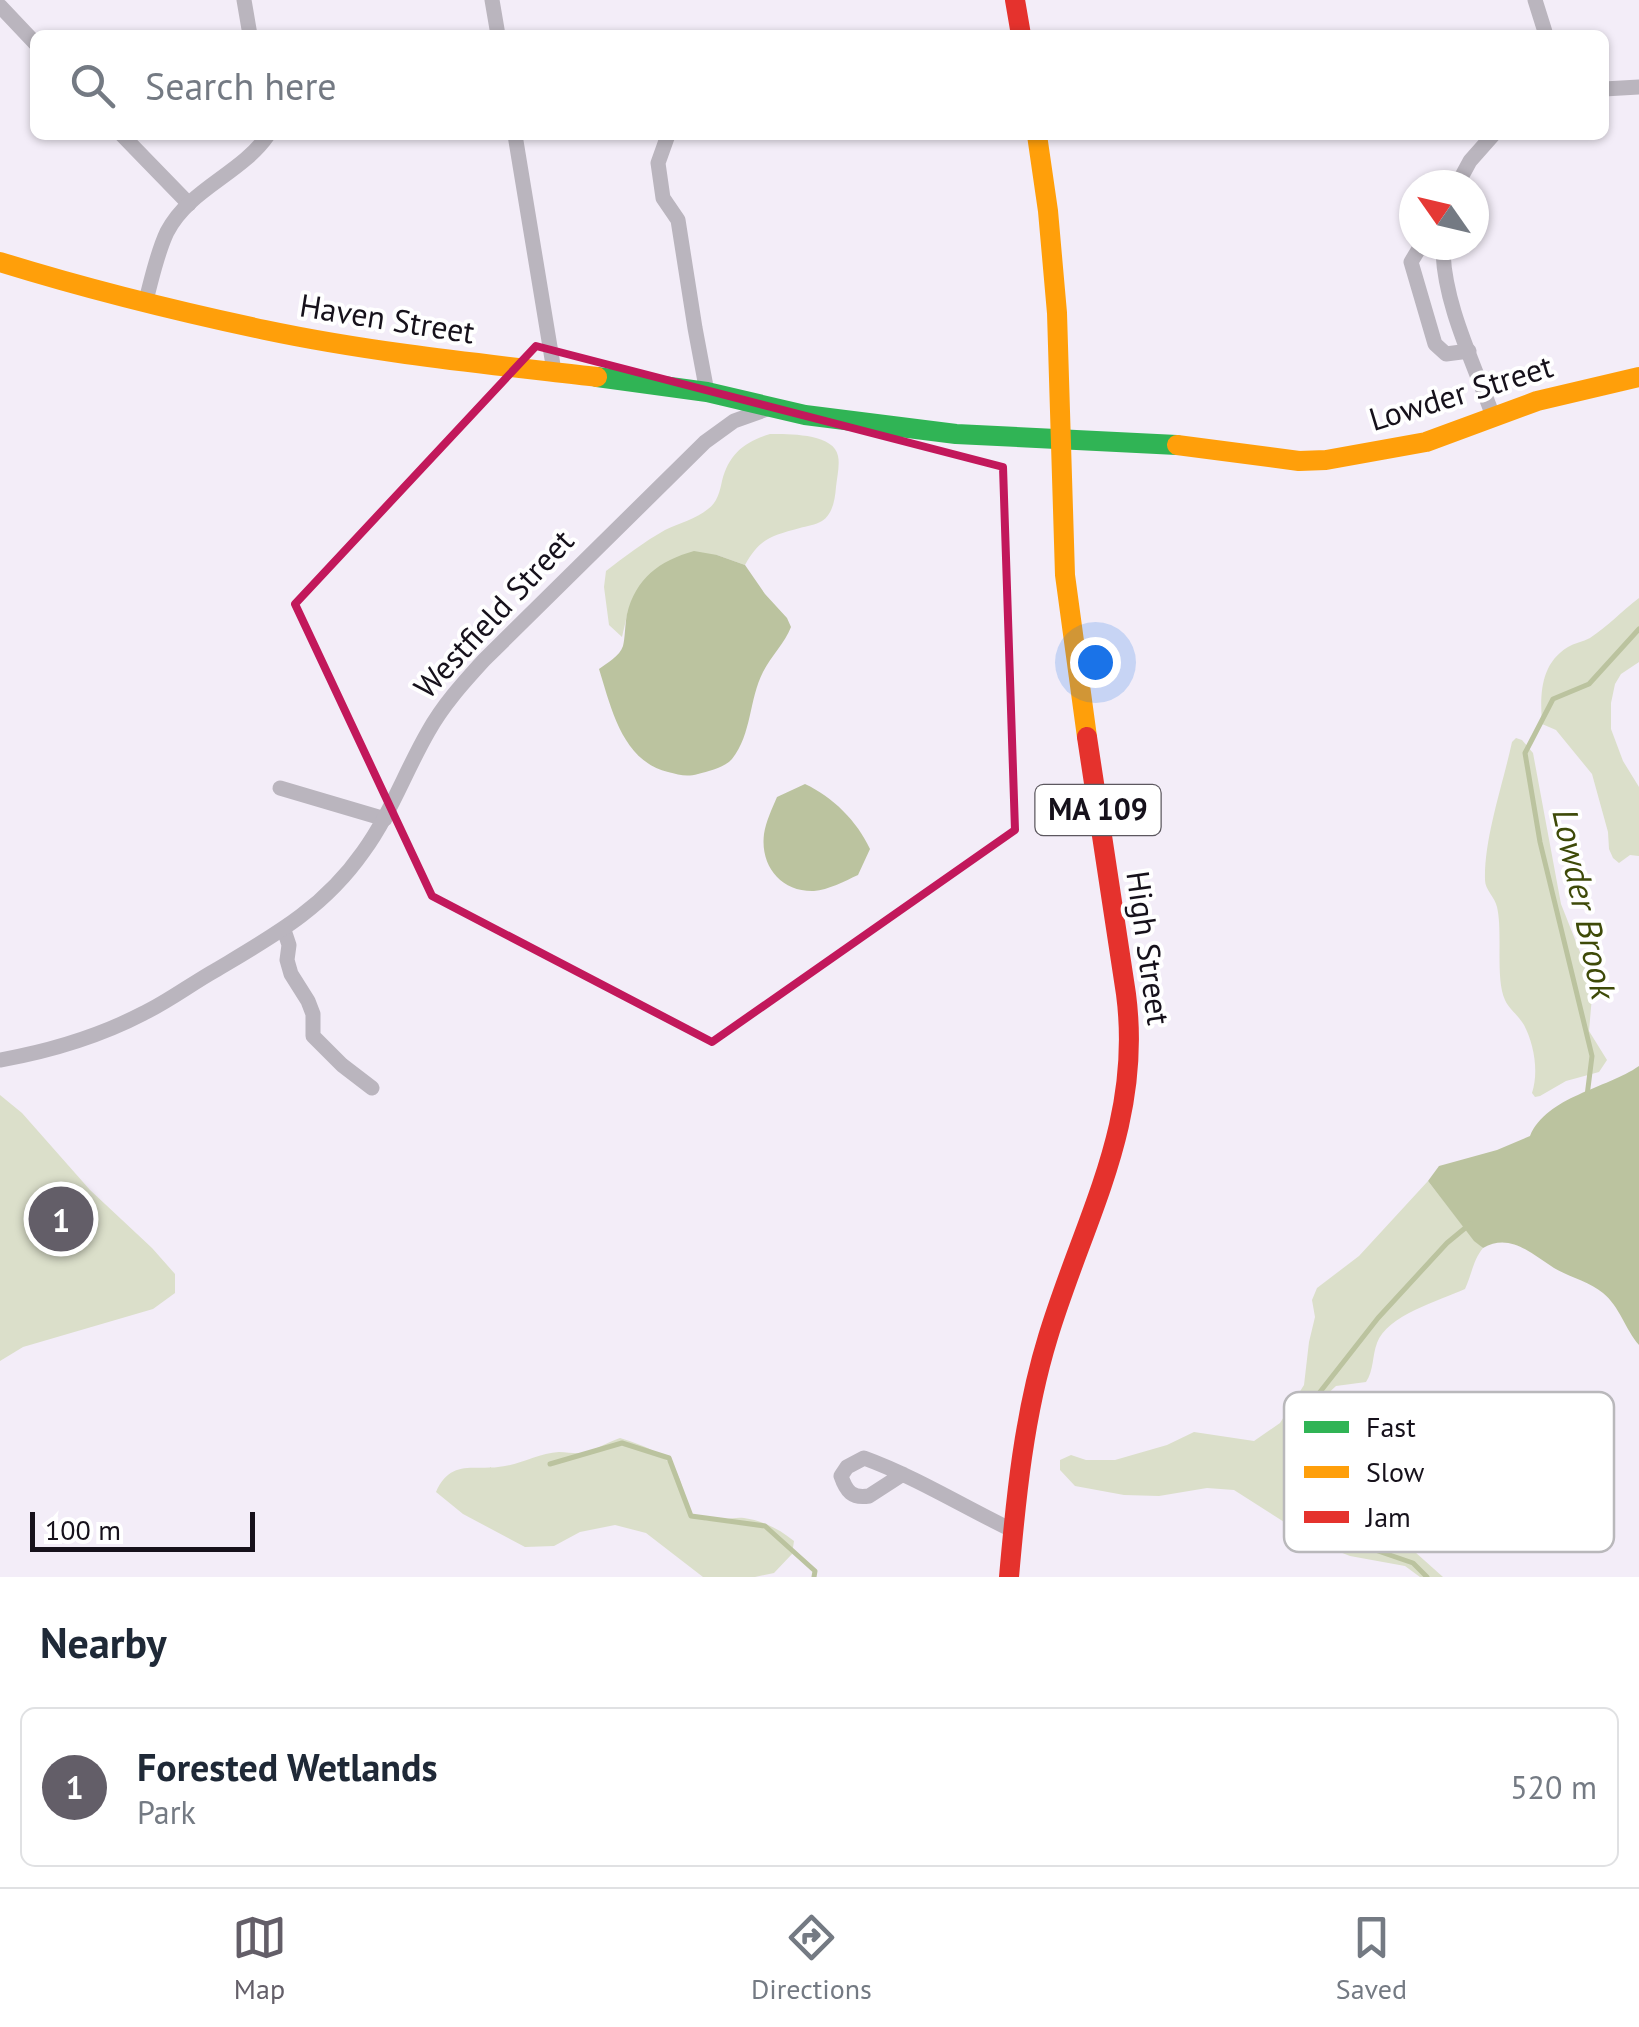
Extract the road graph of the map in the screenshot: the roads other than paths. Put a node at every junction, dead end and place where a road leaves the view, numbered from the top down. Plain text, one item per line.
1 (244, 0) edge
2 (492, 0) edge
3 (1016, 0) edge
4 (1536, 0) edge
5 (0, 6) edge
6 (249, 30) edge
7 (497, 30) edge
8 (1020, 30) edge
9 (1545, 30) edge
10 (30, 38) edge
11 (1639, 87) edge
12 (1609, 89) edge
13 (127, 140) edge
14 (265, 140) edge
15 (516, 140) edge
16 (666, 140) edge
17 (1038, 140) edge
18 (1489, 140) edge
19 (1465, 170) edge
20 (188, 204) junction
21 (1412, 260) edge
22 (1444, 260) edge
23 (0, 262) edge
24 (146, 300) junction
25 (1469, 351) junction
26 (554, 371) junction
27 (1639, 377) edge
28 (708, 392) junction
29 (770, 408) junction
30 (1493, 416) junction
31 (1060, 438) junction
32 (280, 788) dead end
33 (385, 818) junction
34 (284, 930) junction
35 (0, 1060) edge
36 (372, 1088) dead end
37 (902, 1474) dead end
38 (1014, 1530) junction
39 (1009, 1577) edge

1 - 6 street
2 - 7 street
3 - 8 street
4 - 9 street
5 - 10 street
11 - 12 street
13 - 20 street
14 - 20 street
15 - 26 street
16 - 28 street
17 - 31 street, High Street / MA 109
18 - 19 street
20 - 24 street
21 - 25 street
22 - 25 street
23 - 24 street, Haven Street
24 - 26 street, Haven Street
25 - 30 street
26 - 28 street, Haven Street
27 - 30 street, Lowder Street
28 - 29 street, Haven Street
29 - 31 street
29 - 33 street, Westfield Street
30 - 31 street, Lowder Street
31 - 38 street, High Street / MA 109
32 - 33 street
33 - 34 street, Westfield Street
34 - 35 street, Westfield Street
34 - 36 street
37 - 38 street
38 - 39 street, High Street / MA 109

